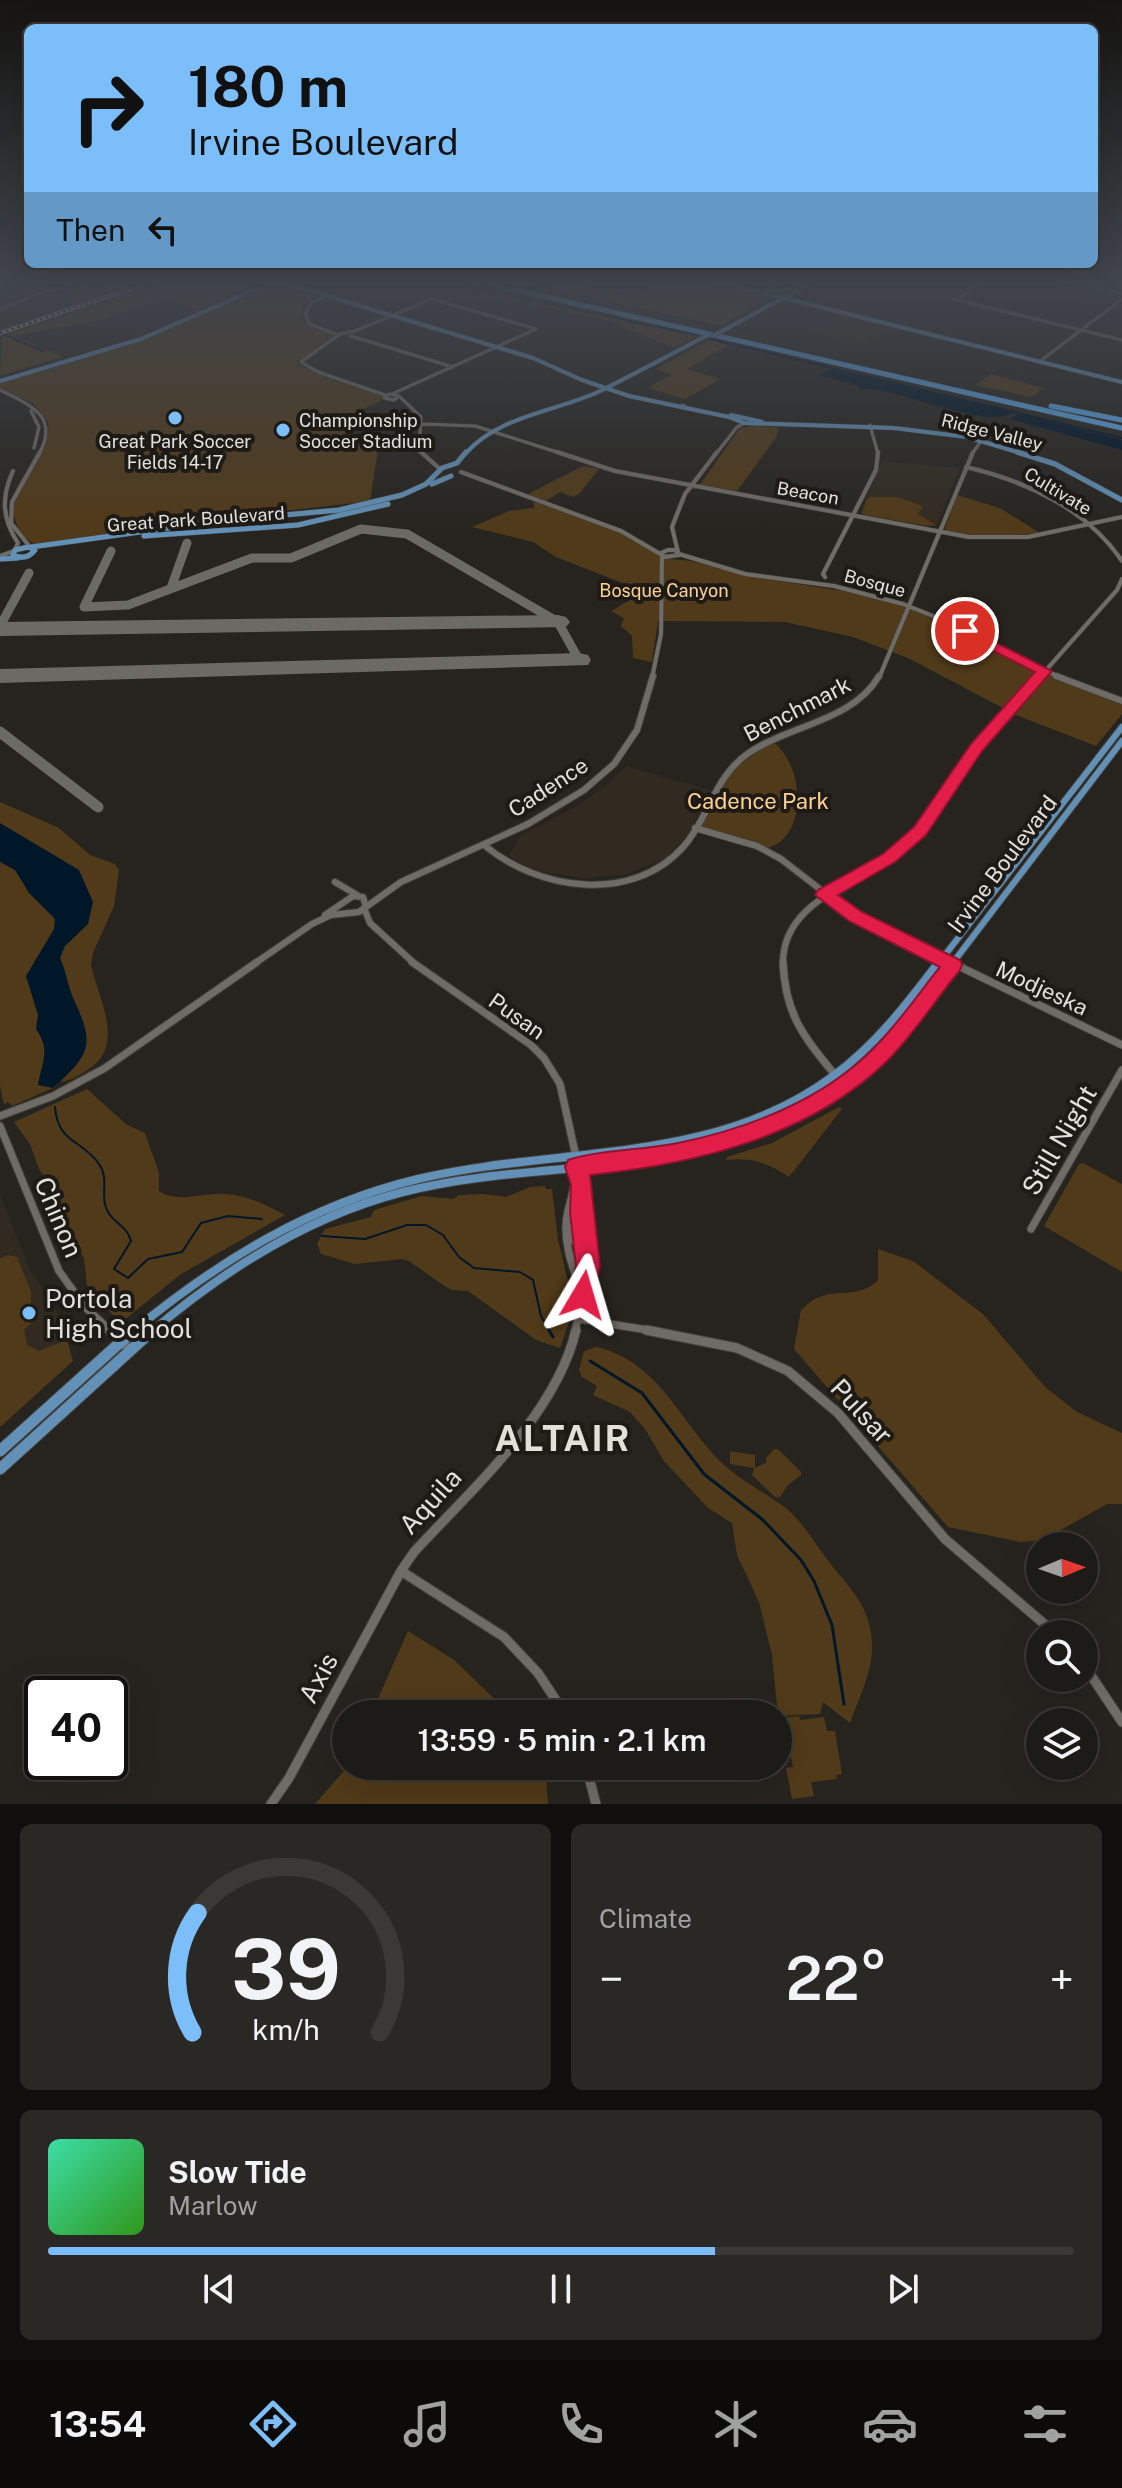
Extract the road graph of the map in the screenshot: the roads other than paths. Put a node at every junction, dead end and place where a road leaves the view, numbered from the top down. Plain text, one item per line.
1 (51, 364) edge
2 (305, 364) edge
3 (309, 364) edge
4 (443, 364) edge
5 (459, 364) edge
6 (549, 364) edge
7 (549, 364) edge
8 (652, 364) edge
9 (658, 364) edge
10 (842, 364) edge
11 (870, 364) edge
12 (1055, 364) edge
13 (453, 367) junction
14 (646, 371) junction
15 (636, 372) junction
16 (586, 379) junction
17 (0, 380) edge
18 (1122, 381) edge
19 (609, 388) junction
20 (408, 389) junction
21 (0, 392) edge
22 (633, 394) junction
23 (391, 396) junction
24 (399, 396) junction
25 (406, 403) junction
26 (737, 419) junction
27 (749, 422) junction
28 (422, 424) junction
29 (1122, 425) edge
30 (870, 426) junction
31 (733, 432) junction
32 (496, 433) junction
33 (982, 439) junction
34 (30, 454) dead end
35 (24, 465) dead end
36 (966, 467) junction
37 (444, 468) junction
38 (461, 471) junction
39 (452, 476) junction
40 (480, 480) junction
41 (690, 486) junction
42 (1122, 498) edge
43 (853, 516) junction
44 (1122, 517) edge
45 (1088, 525) junction
46 (939, 532) junction
47 (674, 538) junction
48 (644, 545) junction
49 (31, 547) junction
50 (15, 550) junction
51 (668, 550) junction
52 (679, 553) junction
53 (31, 555) junction
54 (662, 555) junction
55 (0, 558) edge
56 (18, 558) junction
57 (671, 558) junction
58 (698, 561) junction
59 (1122, 561) edge
60 (663, 569) junction
61 (825, 577) dead end
62 (1122, 579) edge
63 (909, 606) junction
64 (1044, 671) junction
65 (1122, 701) edge
66 (1122, 727) edge
67 (1122, 741) edge
68 (695, 828) junction
69 (484, 845) junction
70 (401, 882) junction
71 (824, 895) junction
72 (362, 896) junction
73 (343, 900) junction
74 (365, 908) junction
75 (346, 912) junction
76 (312, 924) junction
77 (379, 932) junction
78 (941, 958) junction
79 (953, 965) junction
80 (1122, 1045) edge
81 (1122, 1070) edge
82 (835, 1075) junction
83 (0, 1116) edge
84 (0, 1126) edge
85 (575, 1162) junction
86 (1031, 1229) dead end
87 (576, 1244) junction
88 (583, 1295) junction
89 (579, 1319) junction
90 (120, 1341) junction
91 (129, 1349) junction
92 (0, 1451) edge
93 (0, 1469) edge
94 (401, 1571) junction
95 (1043, 1620) edge
96 (1098, 1686) edge
97 (556, 1700) edge
98 (1122, 1722) edge
99 (590, 1780) edge
100 (271, 1804) edge
101 (596, 1804) edge

1 - 17 main road
2 - 23 street
3 - 23 street
4 - 13 street
5 - 13 street
6 - 16 main road
7 - 19 main road
8 - 15 main road, Great Park Boulevard
9 - 14 main road, Great Park Boulevard
10 - 29 highway
11 - 29 highway
12 - 18 main road
13 - 20 street
14 - 19 main road, Great Park Boulevard
14 - 22 main road
15 - 16 main road
15 - 19 main road, Great Park Boulevard
16 - 19 main road
19 - 22 main road
19 - 26 main road
19 - 32 main road, Great Park Boulevard
20 - 23 street
20 - 24 street
21 - 34 street
21 - 35 street
22 - 26 main road
23 - 24 street
23 - 25 street
24 - 25 street
25 - 28 street
26 - 27 main road
26 - 27 main road
26 - 31 street
27 - 30 main road, Ridge Valley
27 - 31 street
28 - 32 street, Beacon
28 - 37 street
30 - 33 main road, Ridge Valley
30 - 43 street
31 - 41 street
32 - 37 main road, Great Park Boulevard
32 - 38 main road, Great Park Boulevard
32 - 41 street, Beacon
33 - 36 street, Benchmark
33 - 42 main road, Ridge Valley
36 - 45 street, Cultivate
36 - 46 street, Benchmark
37 - 38 main road
37 - 39 main road
37 - 49 main road, Great Park Boulevard
38 - 39 main road, Great Park Boulevard
38 - 40 street
39 - 40 street
39 - 53 main road, Great Park Boulevard
40 - 48 street
41 - 43 street, Beacon
41 - 47 street
43 - 46 street, Beacon
43 - 61 street
44 - 45 street, Beacon
45 - 46 street, Beacon
45 - 59 street, Cultivate
46 - 63 street, Benchmark
47 - 51 street
47 - 52 street
48 - 51 street
48 - 54 street
49 - 50 main road, Great Park Boulevard
49 - 50 street
49 - 53 main road
50 - 55 street
50 - 56 main road
51 - 52 street, Bosque
51 - 54 street
52 - 57 street
52 - 58 street, Bosque
53 - 56 main road, Great Park Boulevard
54 - 57 street, Bosque
54 - 60 street, Cadence
55 - 56 main road
57 - 58 street, Bosque
57 - 60 street
58 - 63 street, Bosque
60 - 69 street, Cadence
62 - 64 street
63 - 64 street, Bosque
63 - 68 street, Benchmark
64 - 65 street, Bosque
64 - 71 street
66 - 78 main road, Irvine Boulevard
67 - 79 main road, Irvine Boulevard
68 - 69 street, Benchmark
68 - 71 street, Modjeska
69 - 70 street, Cadence
70 - 72 street, Cadence
70 - 74 street, Cadence
71 - 78 street, Modjeska
71 - 82 street
72 - 73 street, Cadence
72 - 73 street
72 - 74 street, Pusan
73 - 75 street
73 - 76 street
74 - 75 street, Cadence
74 - 77 street, Pusan
75 - 76 street
75 - 77 street, Pusan
76 - 83 street
77 - 85 street, Pusan
78 - 79 street, Modjeska
78 - 82 main road, Irvine Boulevard
79 - 80 street, Modjeska
79 - 85 main road, Irvine Boulevard
81 - 86 street, Still Night
82 - 85 main road, Irvine Boulevard
84 - 90 street, Chinon
85 - 87 street
85 - 87 street, Aquila
85 - 90 main road, Irvine Boulevard
85 - 91 main road, Irvine Boulevard
87 - 88 street, Aquila
87 - 88 street, Aquila
88 - 89 street, Aquila
89 - 94 street, Aquila
89 - 95 street, Pulsar
90 - 91 street, Chinon
90 - 92 main road, Irvine Boulevard
91 - 93 main road, Irvine Boulevard
94 - 97 street
94 - 100 street, Axis
96 - 98 street
99 - 101 street

